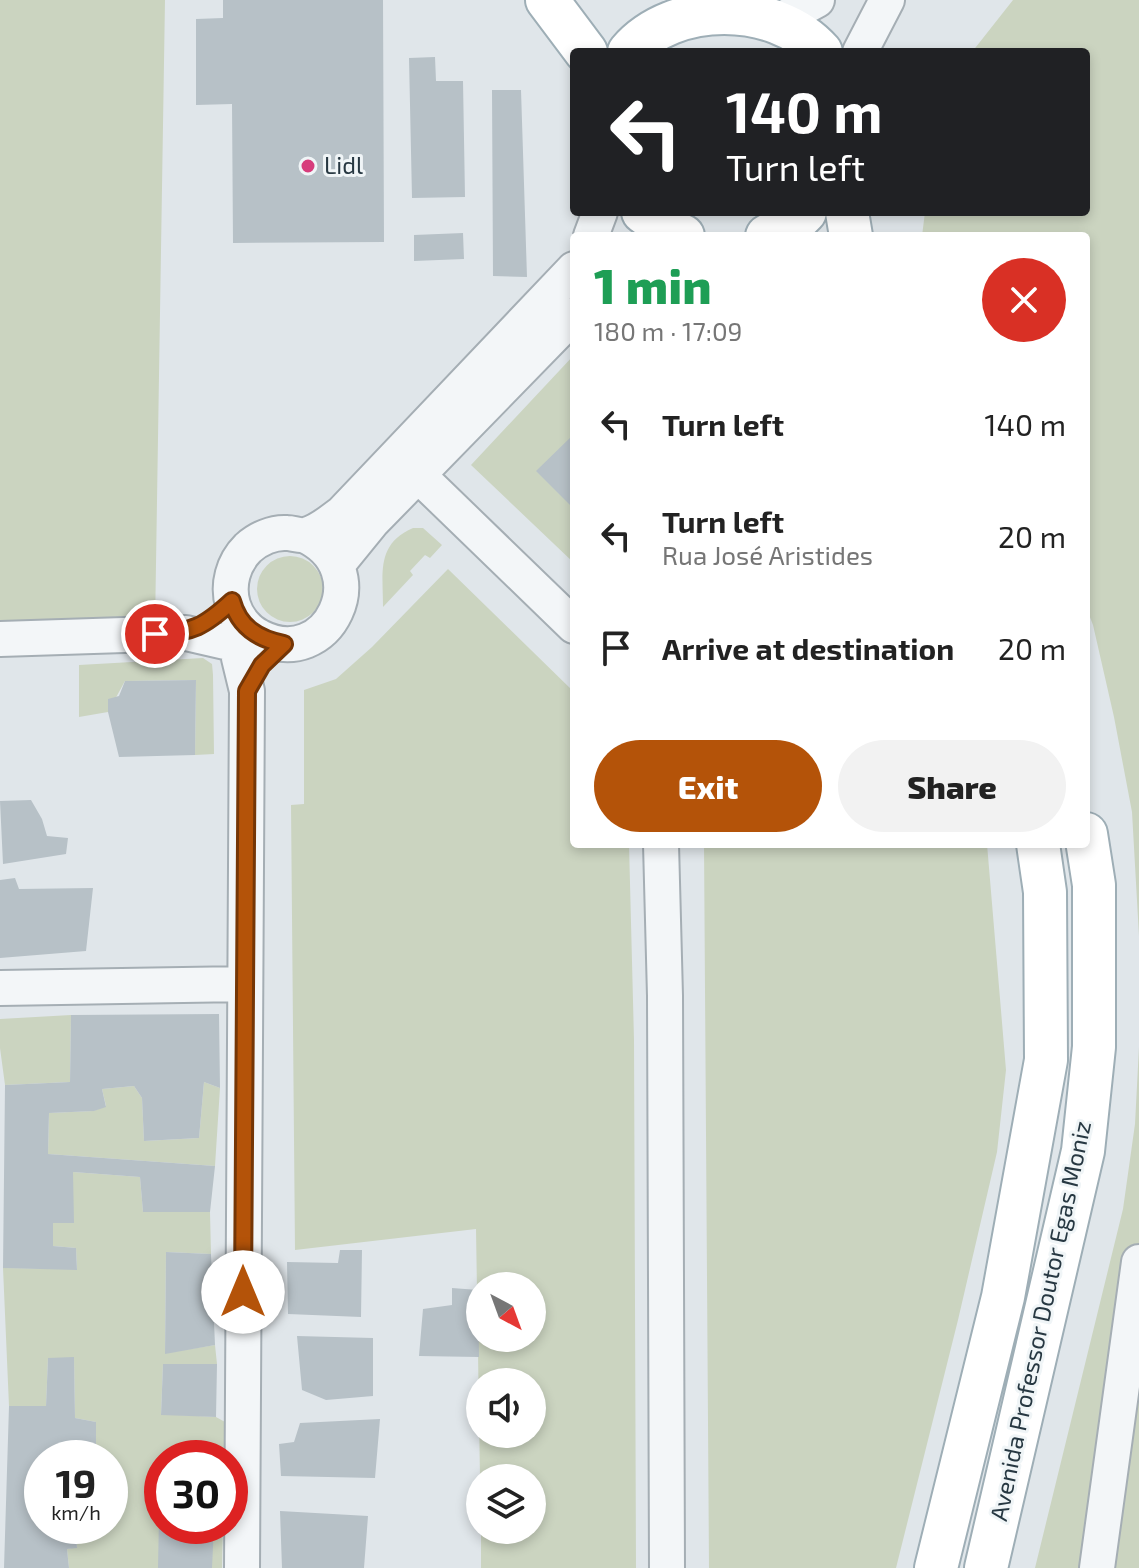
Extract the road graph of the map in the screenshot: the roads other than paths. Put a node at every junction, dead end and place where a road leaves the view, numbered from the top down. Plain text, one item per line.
1 (547, 0) edge
2 (887, 0) edge
3 (682, 4) edge
4 (800, 9) edge
5 (583, 48) edge
6 (633, 48) edge
7 (818, 48) edge
8 (862, 48) edge
9 (649, 216) edge
10 (801, 216) edge
11 (671, 232) edge
12 (774, 232) edge
13 (570, 273) edge
14 (570, 319) edge
15 (418, 475) junction
16 (304, 535) junction
17 (337, 565) junction
18 (242, 619) junction
19 (570, 622) edge
20 (0, 639) edge
21 (284, 644) junction
22 (247, 691) junction
23 (661, 848) edge
24 (1039, 848) edge
25 (1088, 848) edge
26 (244, 984) junction
27 (0, 988) edge
28 (1139, 1262) edge
29 (242, 1568) edge
30 (667, 1568) edge
31 (936, 1568) edge
32 (986, 1568) edge
33 (1097, 1568) edge

1 - 5 main road
2 - 8 street
3 - 4 main road
3 - 6 main road
4 - 7 main road
9 - 11 main road
10 - 12 main road
13 - 16 street
14 - 15 street
15 - 17 street
15 - 19 street
16 - 17 street
16 - 18 street
17 - 21 street
18 - 20 street
18 - 21 street
18 - 22 street
21 - 22 street
22 - 26 street
23 - 30 street
24 - 31 main road, Avenida Professor Doutor Egas Moniz
25 - 32 main road, Avenida Professor Doutor Egas Moniz
26 - 27 street
26 - 29 street
28 - 33 street

